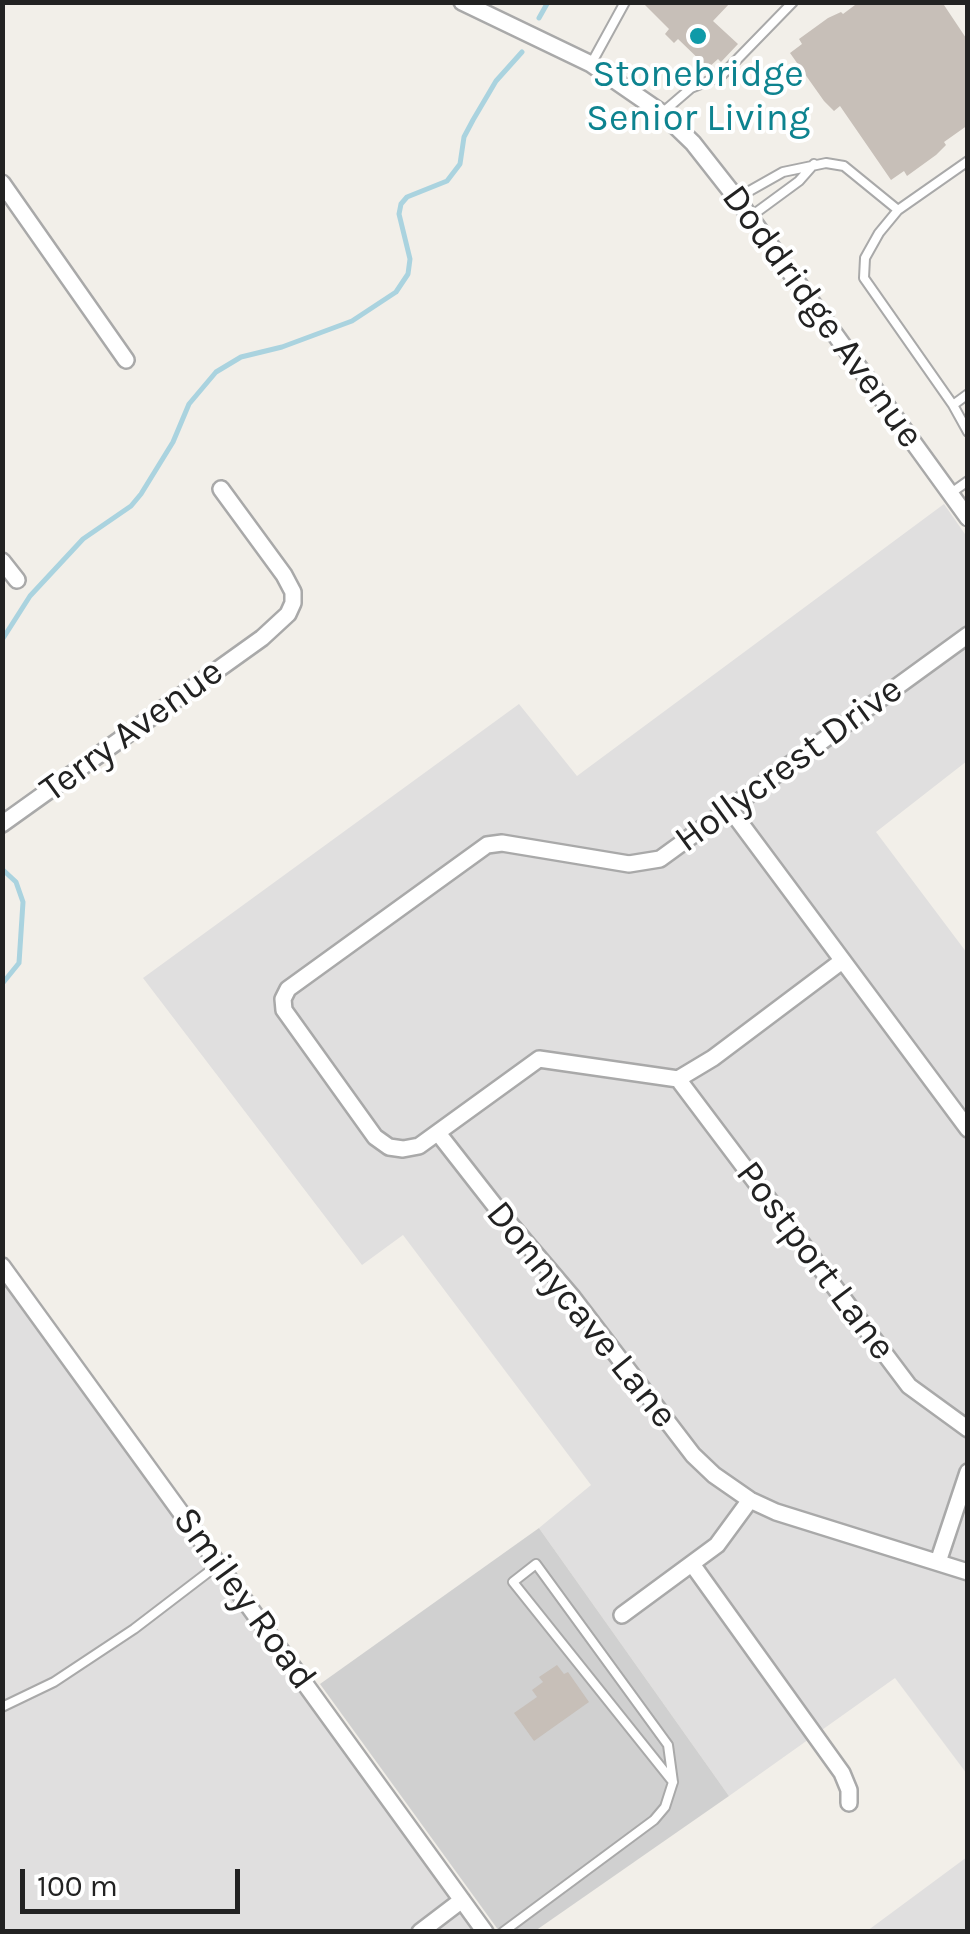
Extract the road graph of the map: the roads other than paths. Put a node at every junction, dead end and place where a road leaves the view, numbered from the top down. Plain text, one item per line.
1 (462, 2) edge
2 (624, 2) edge
3 (792, 2) edge
4 (591, 64) junction
5 (662, 113) junction
6 (968, 160) edge
7 (814, 164) junction
8 (2, 182) edge
9 (737, 199) junction
10 (898, 210) junction
11 (750, 217) junction
12 (126, 360) dead end
13 (968, 394) edge
14 (953, 405) junction
15 (968, 432) edge
16 (968, 481) edge
17 (221, 488) dead end
18 (950, 494) junction
19 (968, 518) edge
20 (2, 561) edge
21 (16, 580) dead end
22 (968, 635) edge
23 (730, 809) junction
24 (2, 824) edge
25 (842, 961) junction
26 (678, 1079) junction
27 (968, 1129) edge
28 (438, 1133) junction
29 (2, 1266) edge
30 (968, 1429) edge
31 (968, 1472) edge
32 (750, 1500) junction
33 (938, 1562) junction
34 (218, 1564) junction
35 (692, 1564) junction
36 (968, 1572) edge
37 (622, 1615) dead end
38 (2, 1707) edge
39 (673, 1782) junction
40 (849, 1803) dead end
41 (462, 1900) junction
42 (420, 1932) edge
43 (485, 1932) edge
44 (503, 1932) edge

1 - 4 street, Doddridge Avenue
2 - 4 lane
3 - 5 lane
4 - 5 street, Doddridge Avenue
5 - 9 street, Doddridge Avenue
6 - 10 lane
7 - 9 lane
7 - 10 lane
7 - 11 lane
8 - 12 street
9 - 11 street, Doddridge Avenue
10 - 14 lane
11 - 18 street, Doddridge Avenue
13 - 14 lane
14 - 15 lane
16 - 18 lane
17 - 24 street, Terry Avenue
18 - 19 street, Doddridge Avenue
20 - 21 street
22 - 23 street, Hollycrest Drive
23 - 25 street
23 - 28 street, Hollycrest Drive
25 - 26 street
25 - 27 street
26 - 28 street
26 - 30 street, Postport Lane
28 - 32 street, Donnycave Lane
29 - 34 street, Smiley Road
31 - 33 street
32 - 33 street, Donnycave Lane
32 - 35 street
33 - 36 street, Donnycave Lane
34 - 38 lane
34 - 41 street, Smiley Road
35 - 37 street
35 - 40 street
39 - 39 lane
39 - 44 lane
41 - 42 street
41 - 43 street, Smiley Road

